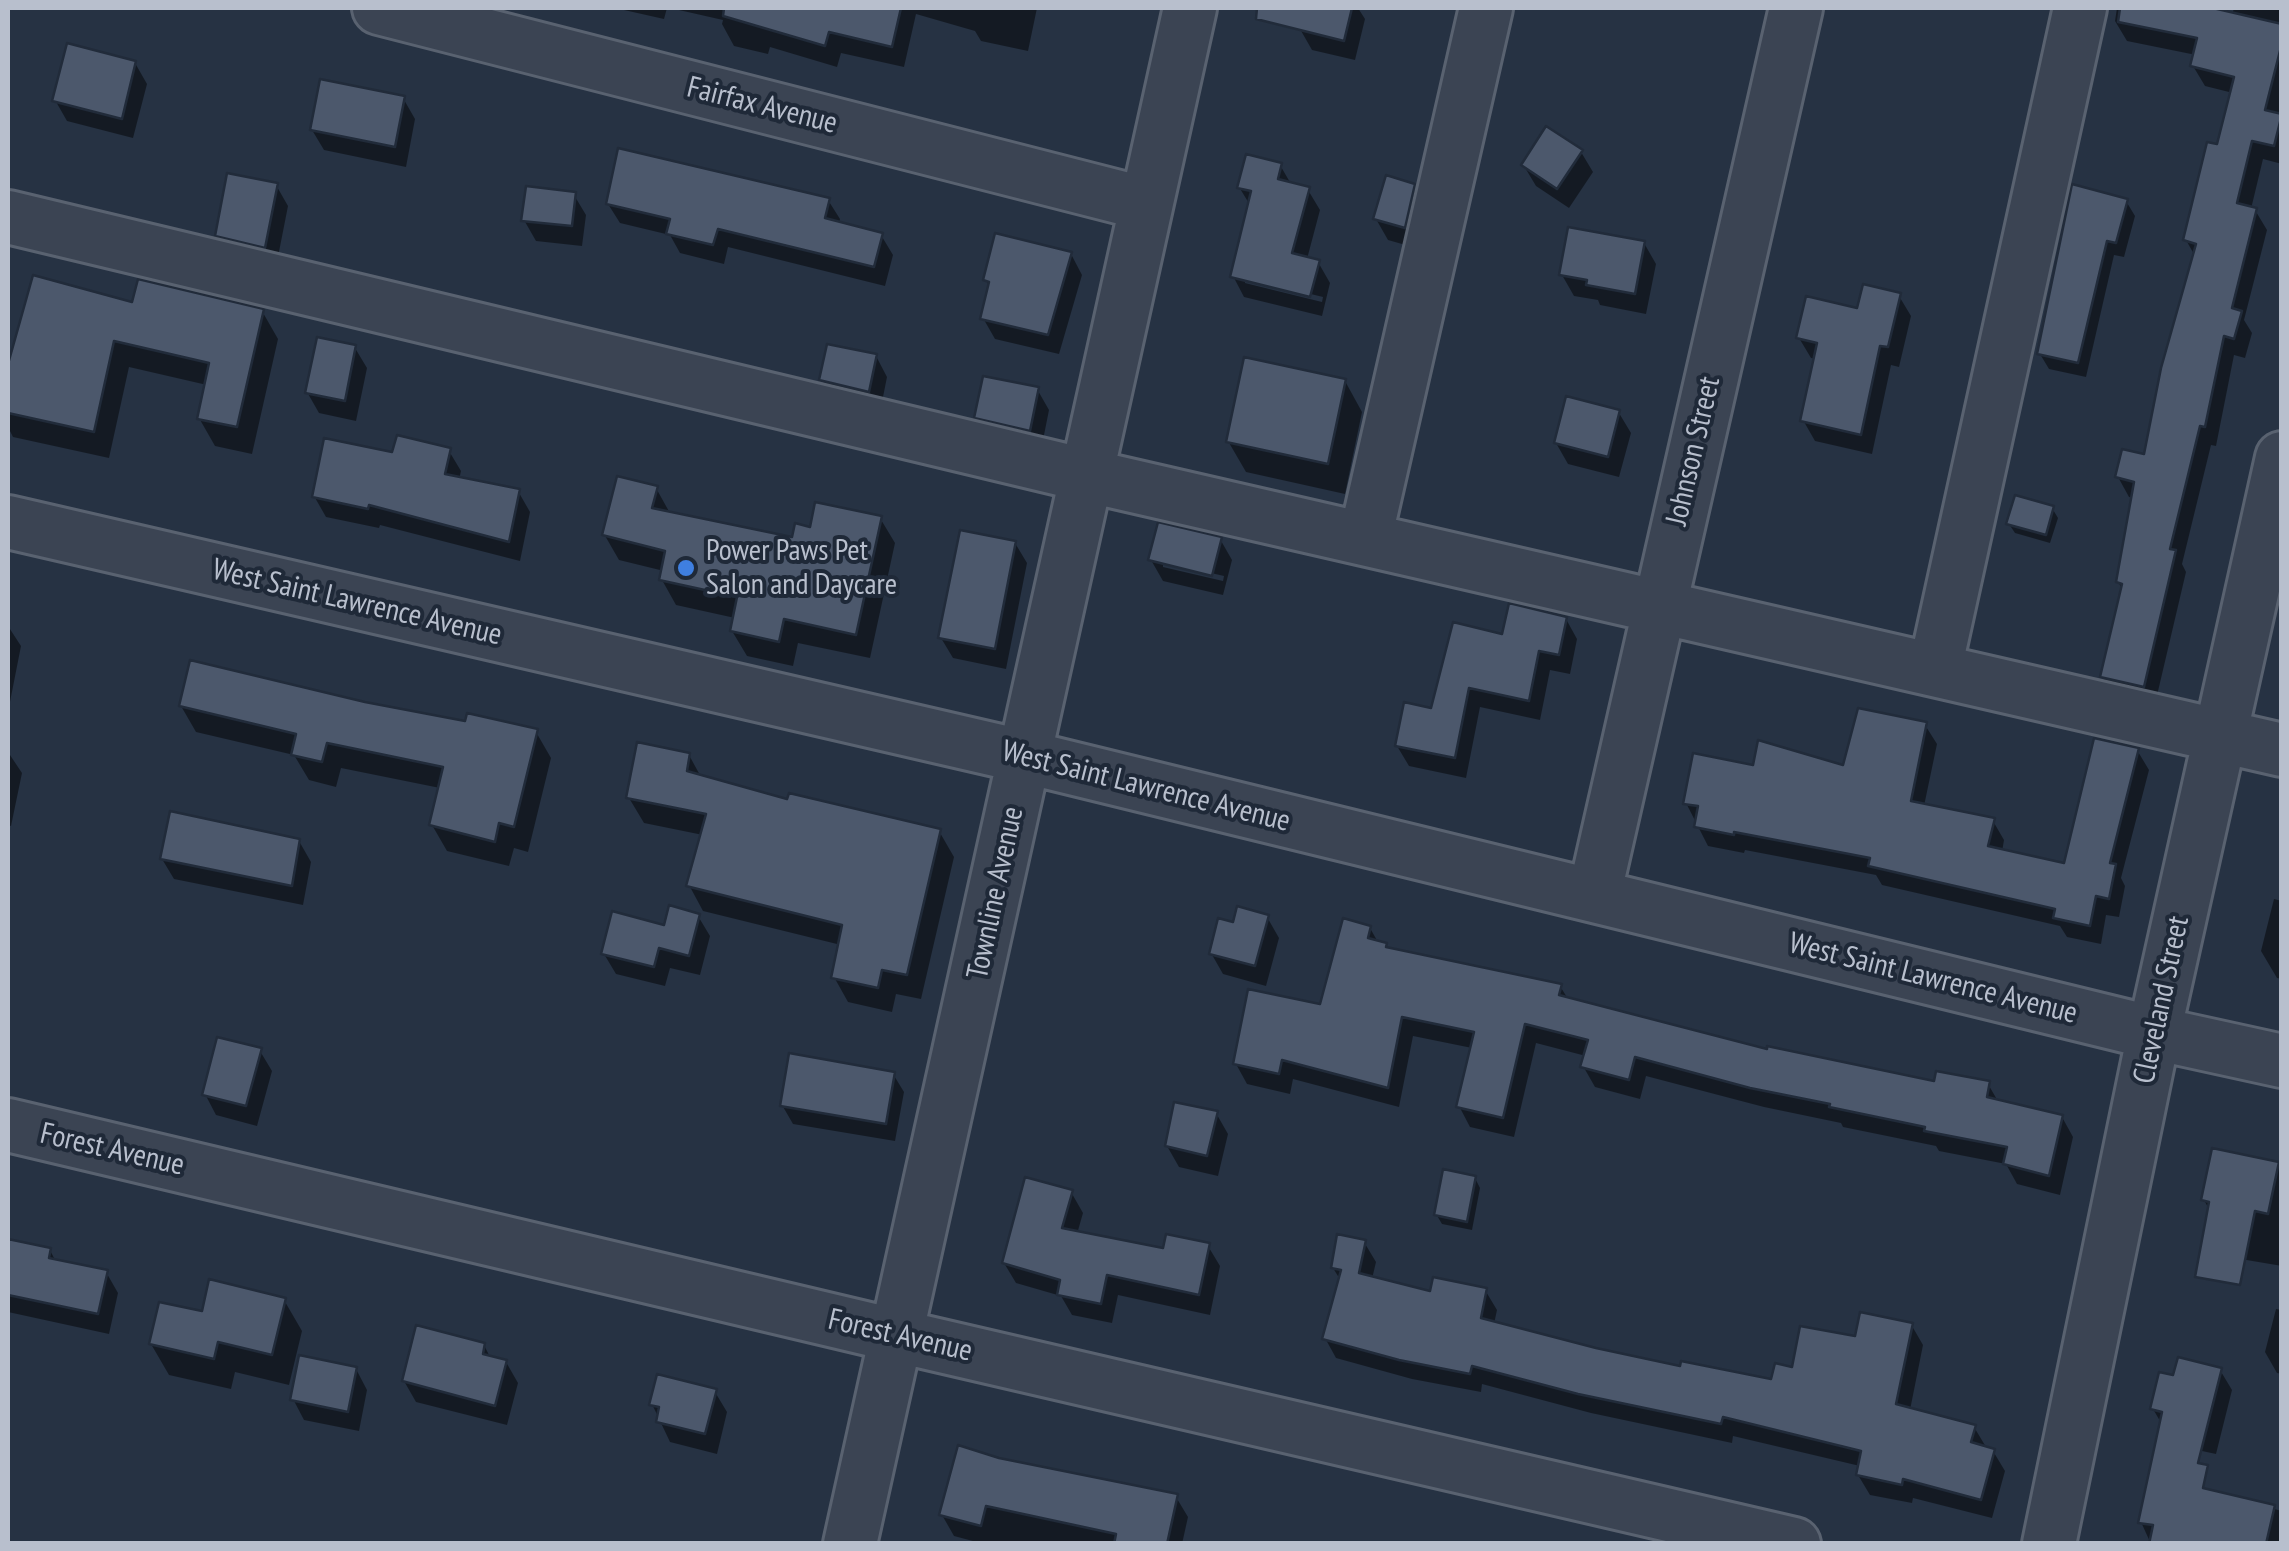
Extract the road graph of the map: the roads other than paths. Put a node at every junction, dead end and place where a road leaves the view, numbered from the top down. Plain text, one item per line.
1 (380, 8) edge
2 (1190, 8) edge
3 (1486, 8) edge
4 (1796, 8) edge
5 (2080, 8) edge
6 (1146, 204) junction
7 (8, 217) edge
8 (2282, 458) edge
9 (1086, 475) junction
10 (8, 522) edge
11 (1365, 539) junction
12 (1658, 607) junction
13 (1935, 669) junction
14 (2220, 736) junction
15 (2282, 750) edge
16 (1026, 757) junction
17 (1594, 896) junction
18 (2154, 1033) junction
19 (2282, 1062) edge
20 (8, 1125) edge
21 (898, 1336) junction
22 (850, 1544) edge
23 (1794, 1544) edge
24 (2049, 1544) edge

1 - 6 street, Fairfax Avenue
2 - 6 street, Townline Avenue
3 - 11 street
4 - 12 street, Johnson Street
5 - 13 street
6 - 9 street, Townline Avenue
7 - 9 street
8 - 14 street, Cleveland Street
9 - 11 street
9 - 16 street, Townline Avenue
10 - 16 street, West Saint Lawrence Avenue
11 - 12 street
12 - 13 street
12 - 17 street, Johnson Street
13 - 14 street
14 - 15 street
14 - 18 street, Cleveland Street
16 - 17 street, West Saint Lawrence Avenue
16 - 21 street, Townline Avenue
17 - 18 street, West Saint Lawrence Avenue
18 - 19 street, West Saint Lawrence Avenue
18 - 24 street, Cleveland Street
20 - 21 street, Forest Avenue
21 - 22 street, Townline Avenue
21 - 23 street, Forest Avenue

